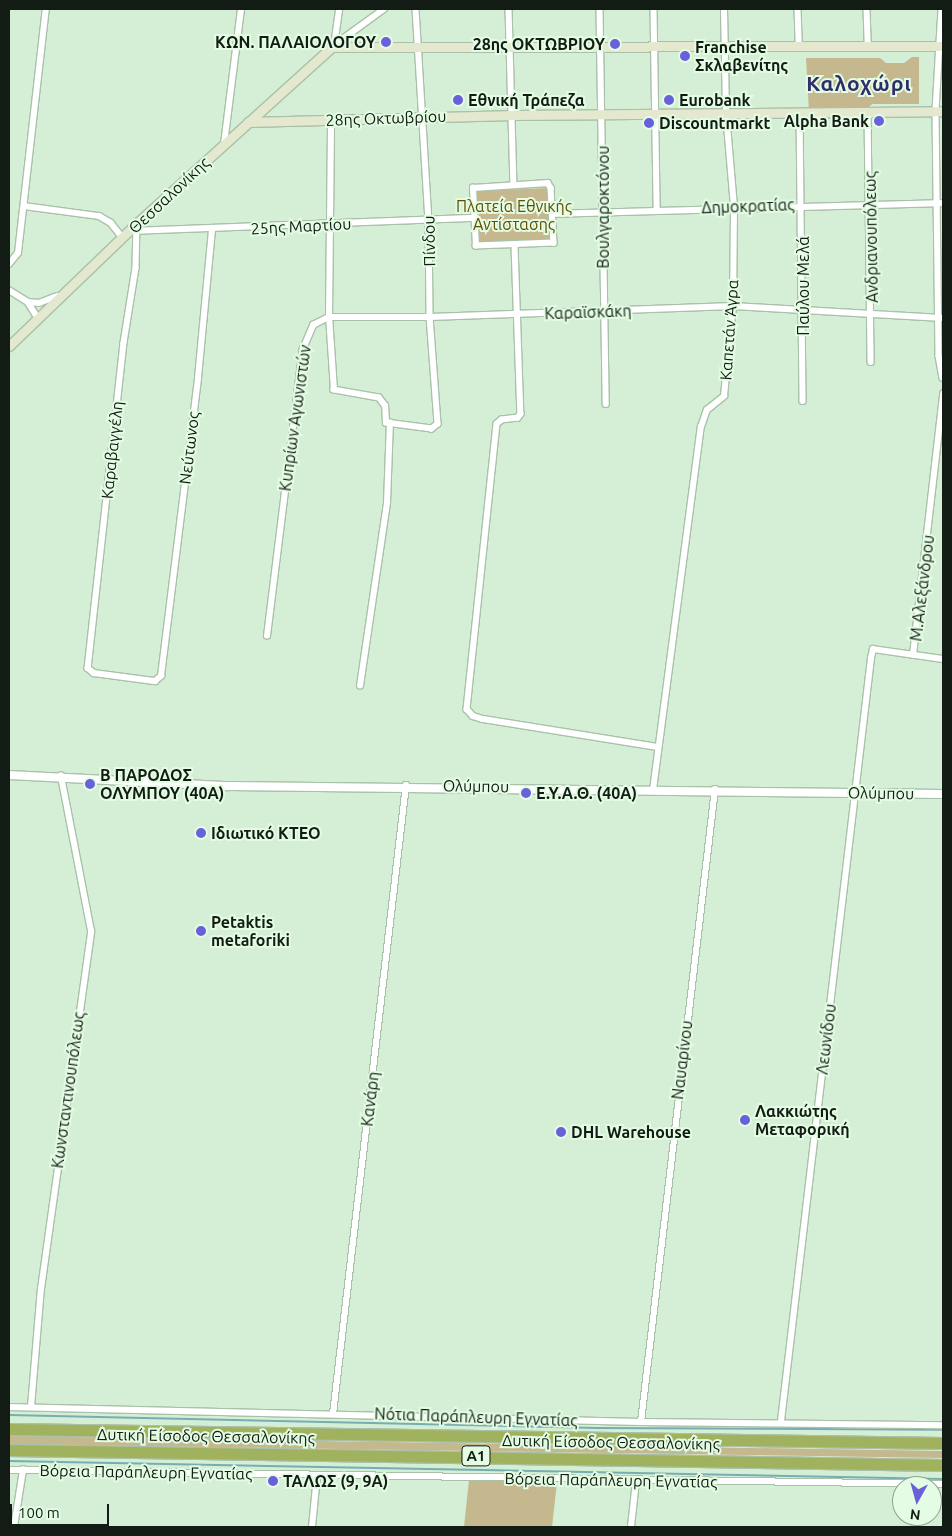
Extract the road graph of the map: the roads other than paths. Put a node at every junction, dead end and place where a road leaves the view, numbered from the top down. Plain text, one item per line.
1 (46, 9) edge
2 (241, 9) edge
3 (339, 9) edge
4 (384, 9) edge
5 (416, 9) edge
6 (509, 9) edge
7 (600, 9) edge
8 (654, 9) edge
9 (724, 9) edge
10 (798, 9) edge
11 (867, 9) edge
12 (942, 9) edge
13 (868, 45) junction
14 (333, 46) junction
15 (417, 46) junction
16 (799, 46) junction
17 (942, 46) edge
18 (511, 47) junction
19 (726, 47) junction
20 (601, 48) junction
21 (656, 48) junction
22 (868, 111) junction
23 (940, 111) edge
24 (800, 112) junction
25 (726, 113) junction
26 (602, 114) junction
27 (656, 114) junction
28 (514, 115) junction
29 (423, 117) junction
30 (331, 120) junction
31 (248, 122) junction
32 (224, 144) junction
33 (514, 185) junction
34 (941, 203) edge
35 (871, 204) junction
36 (803, 205) junction
37 (24, 206) junction
38 (734, 207) junction
39 (657, 209) junction
40 (602, 212) junction
41 (552, 214) junction
42 (473, 218) junction
43 (429, 220) junction
44 (331, 225) junction
45 (135, 228) junction
46 (212, 230) junction
47 (122, 238) junction
48 (516, 246) junction
49 (9, 264) edge
50 (9, 290) edge
51 (64, 293) junction
52 (28, 302) junction
53 (733, 306) junction
54 (803, 309) junction
55 (604, 312) junction
56 (520, 314) junction
57 (872, 315) junction
58 (329, 317) junction
59 (430, 317) junction
60 (942, 317) edge
61 (38, 318) junction
62 (9, 346) edge
63 (871, 362) dead end
64 (943, 378) edge
65 (943, 394) edge
66 (803, 401) dead end
67 (943, 402) edge
68 (606, 404) dead end
69 (390, 424) junction
70 (267, 636) dead end
71 (913, 655) junction
72 (943, 658) edge
73 (162, 666) joint
74 (360, 686) dead end
75 (658, 747) junction
76 (9, 775) edge
77 (61, 776) junction
78 (406, 785) junction
79 (715, 789) junction
80 (653, 790) junction
81 (855, 793) junction
82 (943, 794) edge
83 (9, 1407) edge
84 (31, 1407) junction
85 (334, 1414) junction
86 (781, 1421) junction
87 (641, 1422) junction
88 (943, 1425) edge
89 (9, 1429) edge
90 (943, 1443) edge
91 (9, 1450) edge
92 (943, 1464) edge
93 (9, 1470) edge
94 (23, 1470) junction
95 (317, 1476) junction
96 (636, 1481) junction
97 (943, 1484) edge
98 (14, 1527) edge
99 (312, 1527) edge
100 (632, 1527) edge

1 - 37 street
2 - 32 street
3 - 14 street
4 - 14 street
5 - 15 street, Πίνδου
6 - 18 street
7 - 20 street, Βουλγαροκτόνου
8 - 21 street
9 - 19 street, Καπετάν Άγρα
10 - 16 street
11 - 13 street
12 - 17 street
13 - 16 main road
13 - 17 main road
14 - 15 main road
14 - 31 main road, Θεσσαλονίκης
15 - 18 main road
15 - 29 street, Πίνδου
16 - 19 main road
17 - 23 street
18 - 20 main road
18 - 28 street
19 - 21 main road
19 - 25 street, Καπετάν Άγρα
20 - 21 main road
20 - 26 street, Βουλγαροκτόνου
21 - 27 street
22 - 23 main road, 28ης Οκτωβρίου
22 - 24 main road, 28ης Οκτωβρίου
22 - 35 street, Ανδριανουπόλεως
23 - 34 street
24 - 25 main road, 28ης Οκτωβρίου
24 - 36 street, Παύλου Μελά
25 - 27 main road, 28ης Οκτωβρίου
25 - 38 street, Καπετάν Άγρα
26 - 27 main road, 28ης Οκτωβρίου
26 - 28 main road, 28ης Οκτωβρίου
26 - 40 street, Βουλγαροκτόνου
27 - 39 street
28 - 29 main road, 28ης Οκτωβρίου
28 - 33 street
29 - 30 main road, 28ης Οκτωβρίου
29 - 43 street, Πίνδου
30 - 31 main road, 28ης Οκτωβρίου
30 - 44 street
31 - 32 main road, Θεσσαλονίκης
32 - 45 main road, Θεσσαλονίκης
33 - 41 street
33 - 42 street
34 - 35 street, Δημοκρατίας
34 - 60 street
35 - 36 street, Δημοκρατίας
35 - 57 street, Ανδριανουπόλεως
36 - 38 street, Δημοκρατίας
36 - 54 street, Παύλου Μελά
37 - 47 street
37 - 49 street
38 - 39 street, Δημοκρατίας
38 - 53 street, Καπετάν Άγρα
39 - 40 street, Δημοκρατίας
40 - 41 street, Δημοκρατίας
40 - 55 street, Βουλγαροκτόνου
41 - 48 street
42 - 43 street, 25ης Μαρτίου
42 - 48 street
43 - 44 street, 25ης Μαρτίου
43 - 59 street, Πίνδου
44 - 46 street, 25ης Μαρτίου
44 - 58 street
45 - 46 street, 25ης Μαρτίου
45 - 47 main road, Θεσσαλονίκης
45 - 73 street, Καραβαγγέλη
46 - 73 street, Νεύτωνος
47 - 51 main road, Θεσσαλονίκης
48 - 56 street
50 - 52 street
51 - 52 street
51 - 61 main road, Θεσσαλονίκης
52 - 61 street
53 - 54 street, Καραϊσκάκη
53 - 55 street, Καραϊσκάκη
53 - 75 street, Καπετάν Άγρα
54 - 57 street, Καραϊσκάκη
54 - 66 street, Παύλου Μελά
55 - 56 street, Καραϊσκάκη
55 - 68 street, Βουλγαροκτόνου
56 - 59 street, Καραϊσκάκη
56 - 75 street
57 - 60 street, Καραϊσκάκη
57 - 63 street, Ανδριανουπόλεως
58 - 59 street, Καραϊσκάκη
58 - 69 street
58 - 70 street, Κυπρίων Αγωνιστών
59 - 69 street, Πίνδου
60 - 64 street
61 - 62 main road, Θεσσαλονίκης
65 - 67 street, Μ.Αλεξάνδρου
67 - 71 street, Μ.Αλεξάνδρου
69 - 74 street
71 - 72 street
71 - 81 street, Λεωνίδου
75 - 80 street, Καπετάν Άγρα
76 - 77 street, Ολύμπου
77 - 78 street, Ολύμπου
77 - 84 street, Κωνσταντινουπόλεως
78 - 80 street, Ολύμπου
78 - 85 street, Κανάρη
79 - 80 street, Ολύμπου
79 - 81 street, Ολύμπου
79 - 87 street, Ναυαρίνου
81 - 82 street, Ολύμπου
81 - 86 street, Λεωνίδου
83 - 84 street, Νότια Παράπλευρη Εγνατίας
84 - 85 street, Νότια Παράπλευρη Εγνατίας
85 - 87 street, Νότια Παράπλευρη Εγνατίας
86 - 87 street, Νότια Παράπλευρη Εγνατίας
86 - 88 street, Νότια Παράπλευρη Εγνατίας
89 - 90 highway, Δυτική Είσοδος Θεσσαλονίκης / Α1
91 - 92 highway, Δυτική Είσοδος Θεσσαλονίκης / Α1
93 - 94 street, Βόρεια Παράπλευρη Εγνατίας
94 - 95 street, Βόρεια Παράπλευρη Εγνατίας
94 - 98 street
95 - 96 street, Βόρεια Παράπλευρη Εγνατίας
95 - 99 street
96 - 97 street, Βόρεια Παράπλευρη Εγνατίας
96 - 100 street

